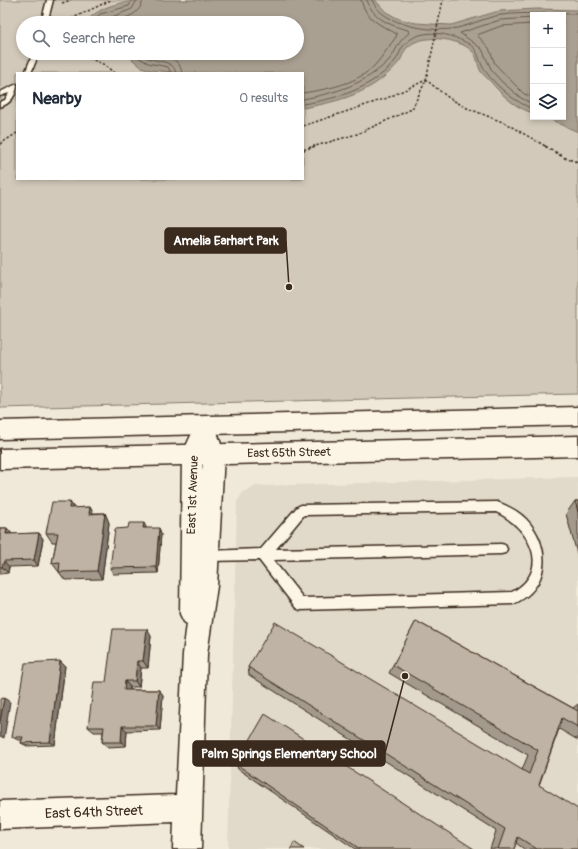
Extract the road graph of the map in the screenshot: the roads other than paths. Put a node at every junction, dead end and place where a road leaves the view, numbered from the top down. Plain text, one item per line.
1 (50, 0) edge
2 (46, 16) edge
3 (33, 60) edge
4 (28, 72) edge
5 (16, 87) edge
6 (0, 94) edge
7 (0, 105) edge
8 (578, 416) edge
9 (206, 425) junction
10 (0, 430) edge
11 (578, 446) edge
12 (214, 454) junction
13 (192, 455) junction
14 (0, 459) edge
15 (501, 549) dead end
16 (207, 556) junction
17 (263, 556) junction
18 (195, 654) junction
19 (189, 808) junction
20 (0, 815) edge
21 (187, 849) edge

1 - 2 lane
3 - 4 lane
5 - 6 lane
5 - 7 lane
8 - 9 main road
9 - 10 main road
9 - 12 street, East 1st Avenue
9 - 13 street, East 1st Avenue
11 - 12 main road, East 65th Street
12 - 13 main road, East 65th Street
12 - 16 street, East 1st Avenue
13 - 14 main road, East 65th Street
13 - 18 street, East 1st Avenue
15 - 17 lane
16 - 17 lane
16 - 18 street, East 1st Avenue
17 - 17 lane
18 - 19 street, East 1st Avenue
19 - 20 street, East 64th Street
19 - 21 street, East 1st Avenue

